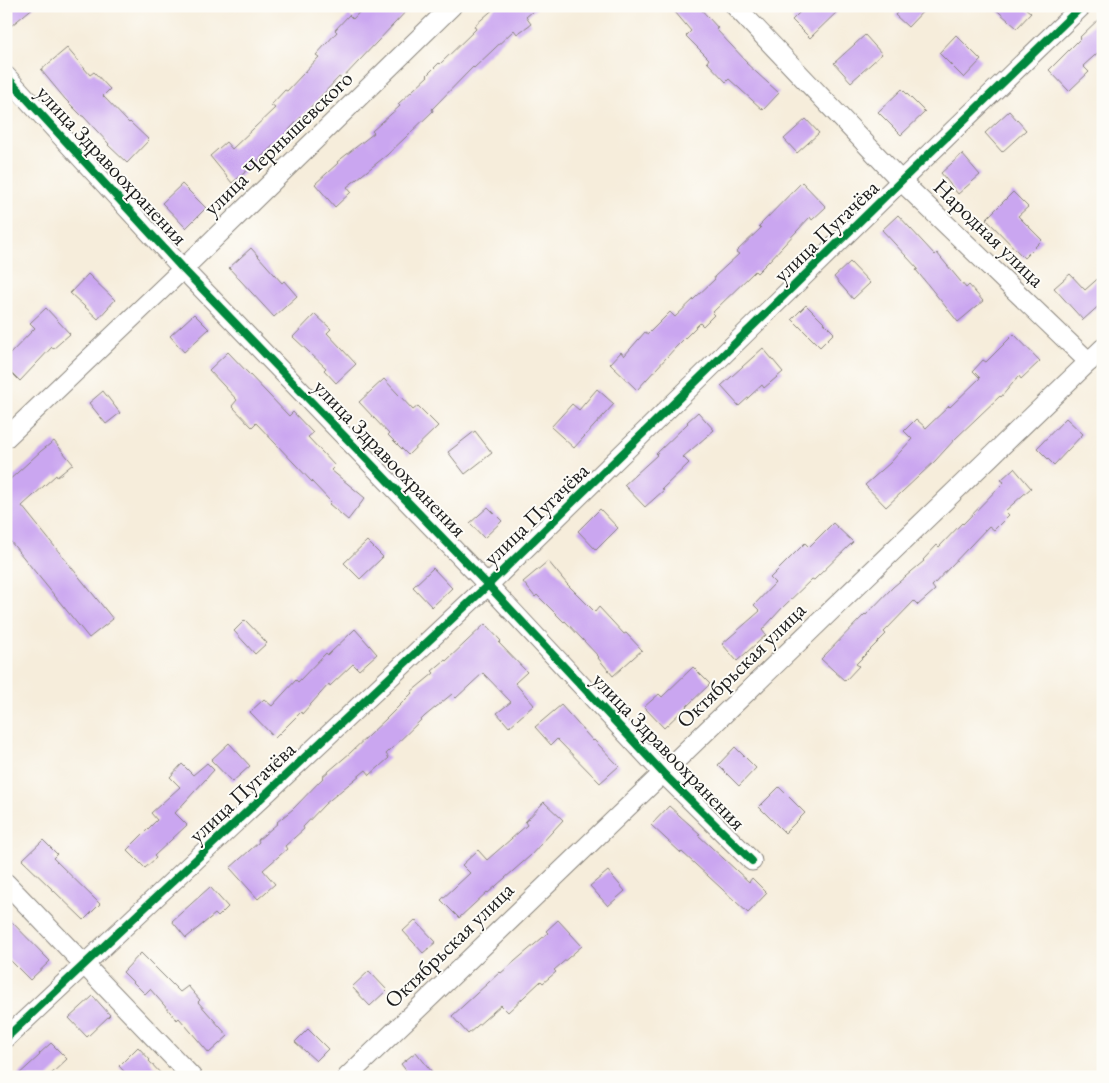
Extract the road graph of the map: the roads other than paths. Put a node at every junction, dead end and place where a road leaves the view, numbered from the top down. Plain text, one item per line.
1 (452, 6) edge
2 (734, 6) edge
3 (1082, 6) edge
4 (6, 76) edge
5 (901, 182) junction
6 (184, 269) junction
7 (1103, 348) edge
8 (1088, 362) junction
9 (6, 438) edge
10 (488, 585) junction
11 (663, 773) junction
12 (752, 861) dead end
13 (6, 883) edge
14 (84, 964) junction
15 (6, 1038) edge
16 (192, 1077) edge
17 (347, 1077) edge

1 - 6 street, улица Чернышевского
2 - 5 street, Народная улица
3 - 5 street, улица Пугачёва
4 - 6 street, улица Здравоохранения
5 - 8 street, Народная улица
5 - 10 street, улица Пугачёва
6 - 9 street, улица Чернышевского
6 - 10 street, улица Здравоохранения
7 - 8 street, Октябрьская улица
8 - 11 street, Октябрьская улица
10 - 11 street, улица Здравоохранения
10 - 14 street, улица Пугачёва
11 - 12 street, улица Здравоохранения
11 - 17 street, Октябрьская улица
13 - 14 street
14 - 15 street, улица Пугачёва
14 - 16 street

